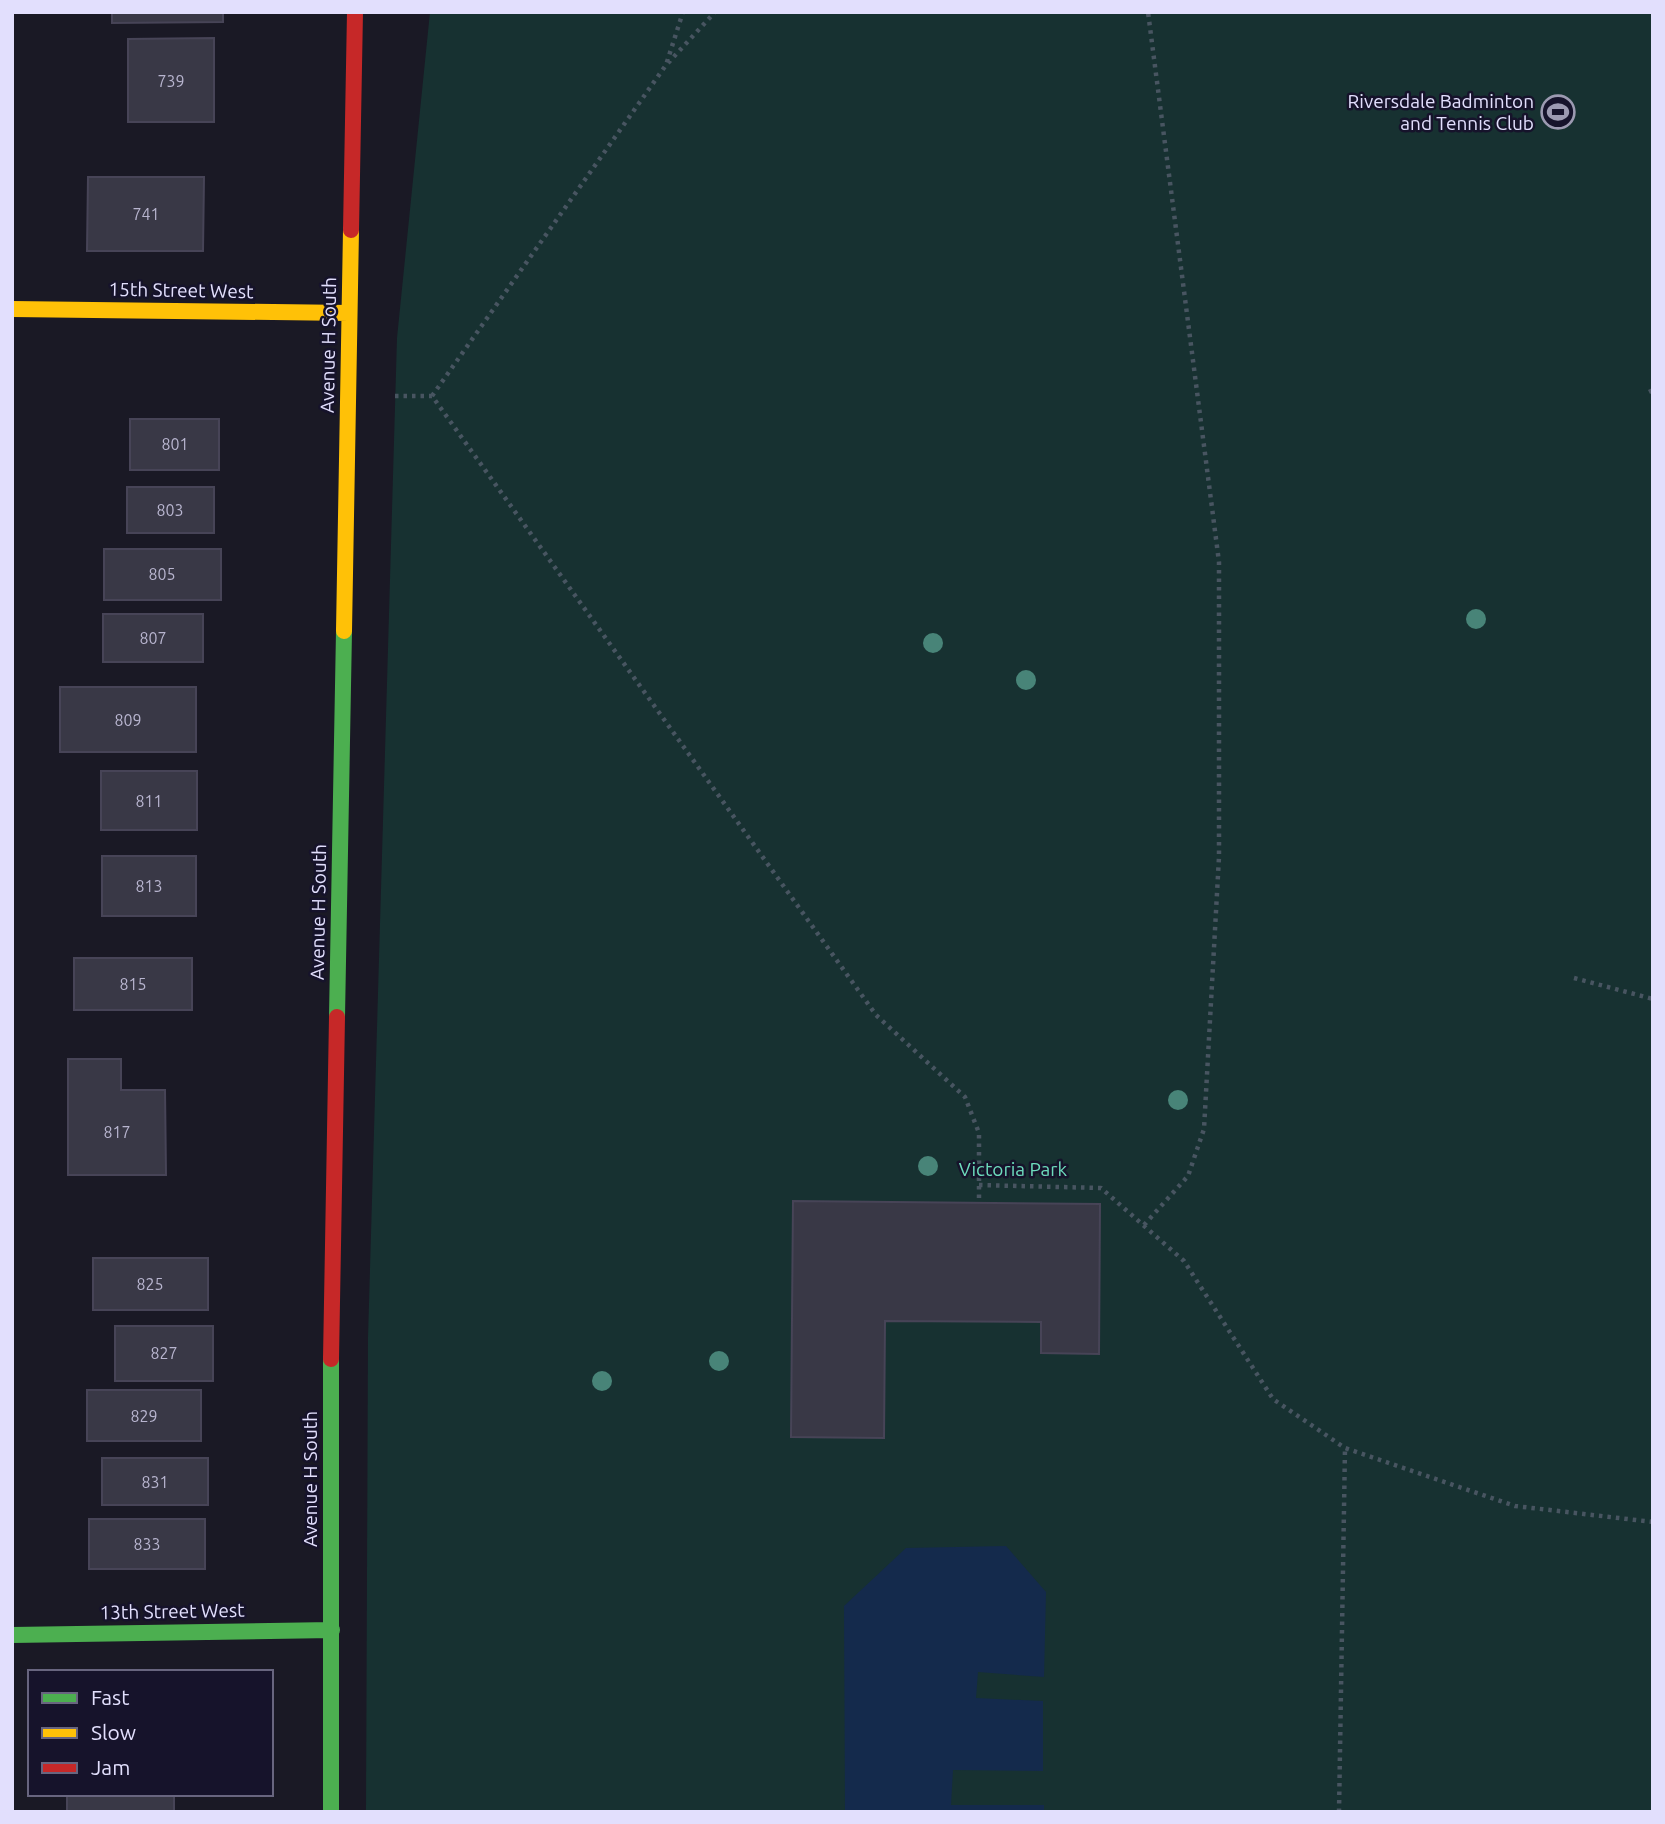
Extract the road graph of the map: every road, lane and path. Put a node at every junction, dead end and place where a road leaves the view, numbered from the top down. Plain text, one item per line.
1 (355, 12) edge
2 (683, 12) edge
3 (715, 12) edge
4 (1148, 12) edge
5 (666, 65) junction
6 (12, 310) edge
7 (349, 313) junction
8 (432, 396) junction
9 (348, 399) junction
10 (1574, 978) dead end
11 (1653, 999) edge
12 (979, 1185) junction
13 (979, 1203) dead end
14 (1144, 1225) junction
15 (1345, 1448) junction
16 (1653, 1522) edge
17 (332, 1630) junction
18 (12, 1635) edge
19 (331, 1812) edge
20 (1339, 1812) edge

1 - 7 street, Avenue H South
2 - 5 path
3 - 5 path
4 - 14 path
5 - 8 path
6 - 7 street, 15th Street West
7 - 9 street, Avenue H South
8 - 9 path
8 - 12 path
9 - 17 street, Avenue H South
10 - 11 path
12 - 13 path
12 - 14 path
14 - 15 path
15 - 16 path
15 - 20 path
17 - 18 street, 13th Street West
17 - 19 street, Avenue H South

